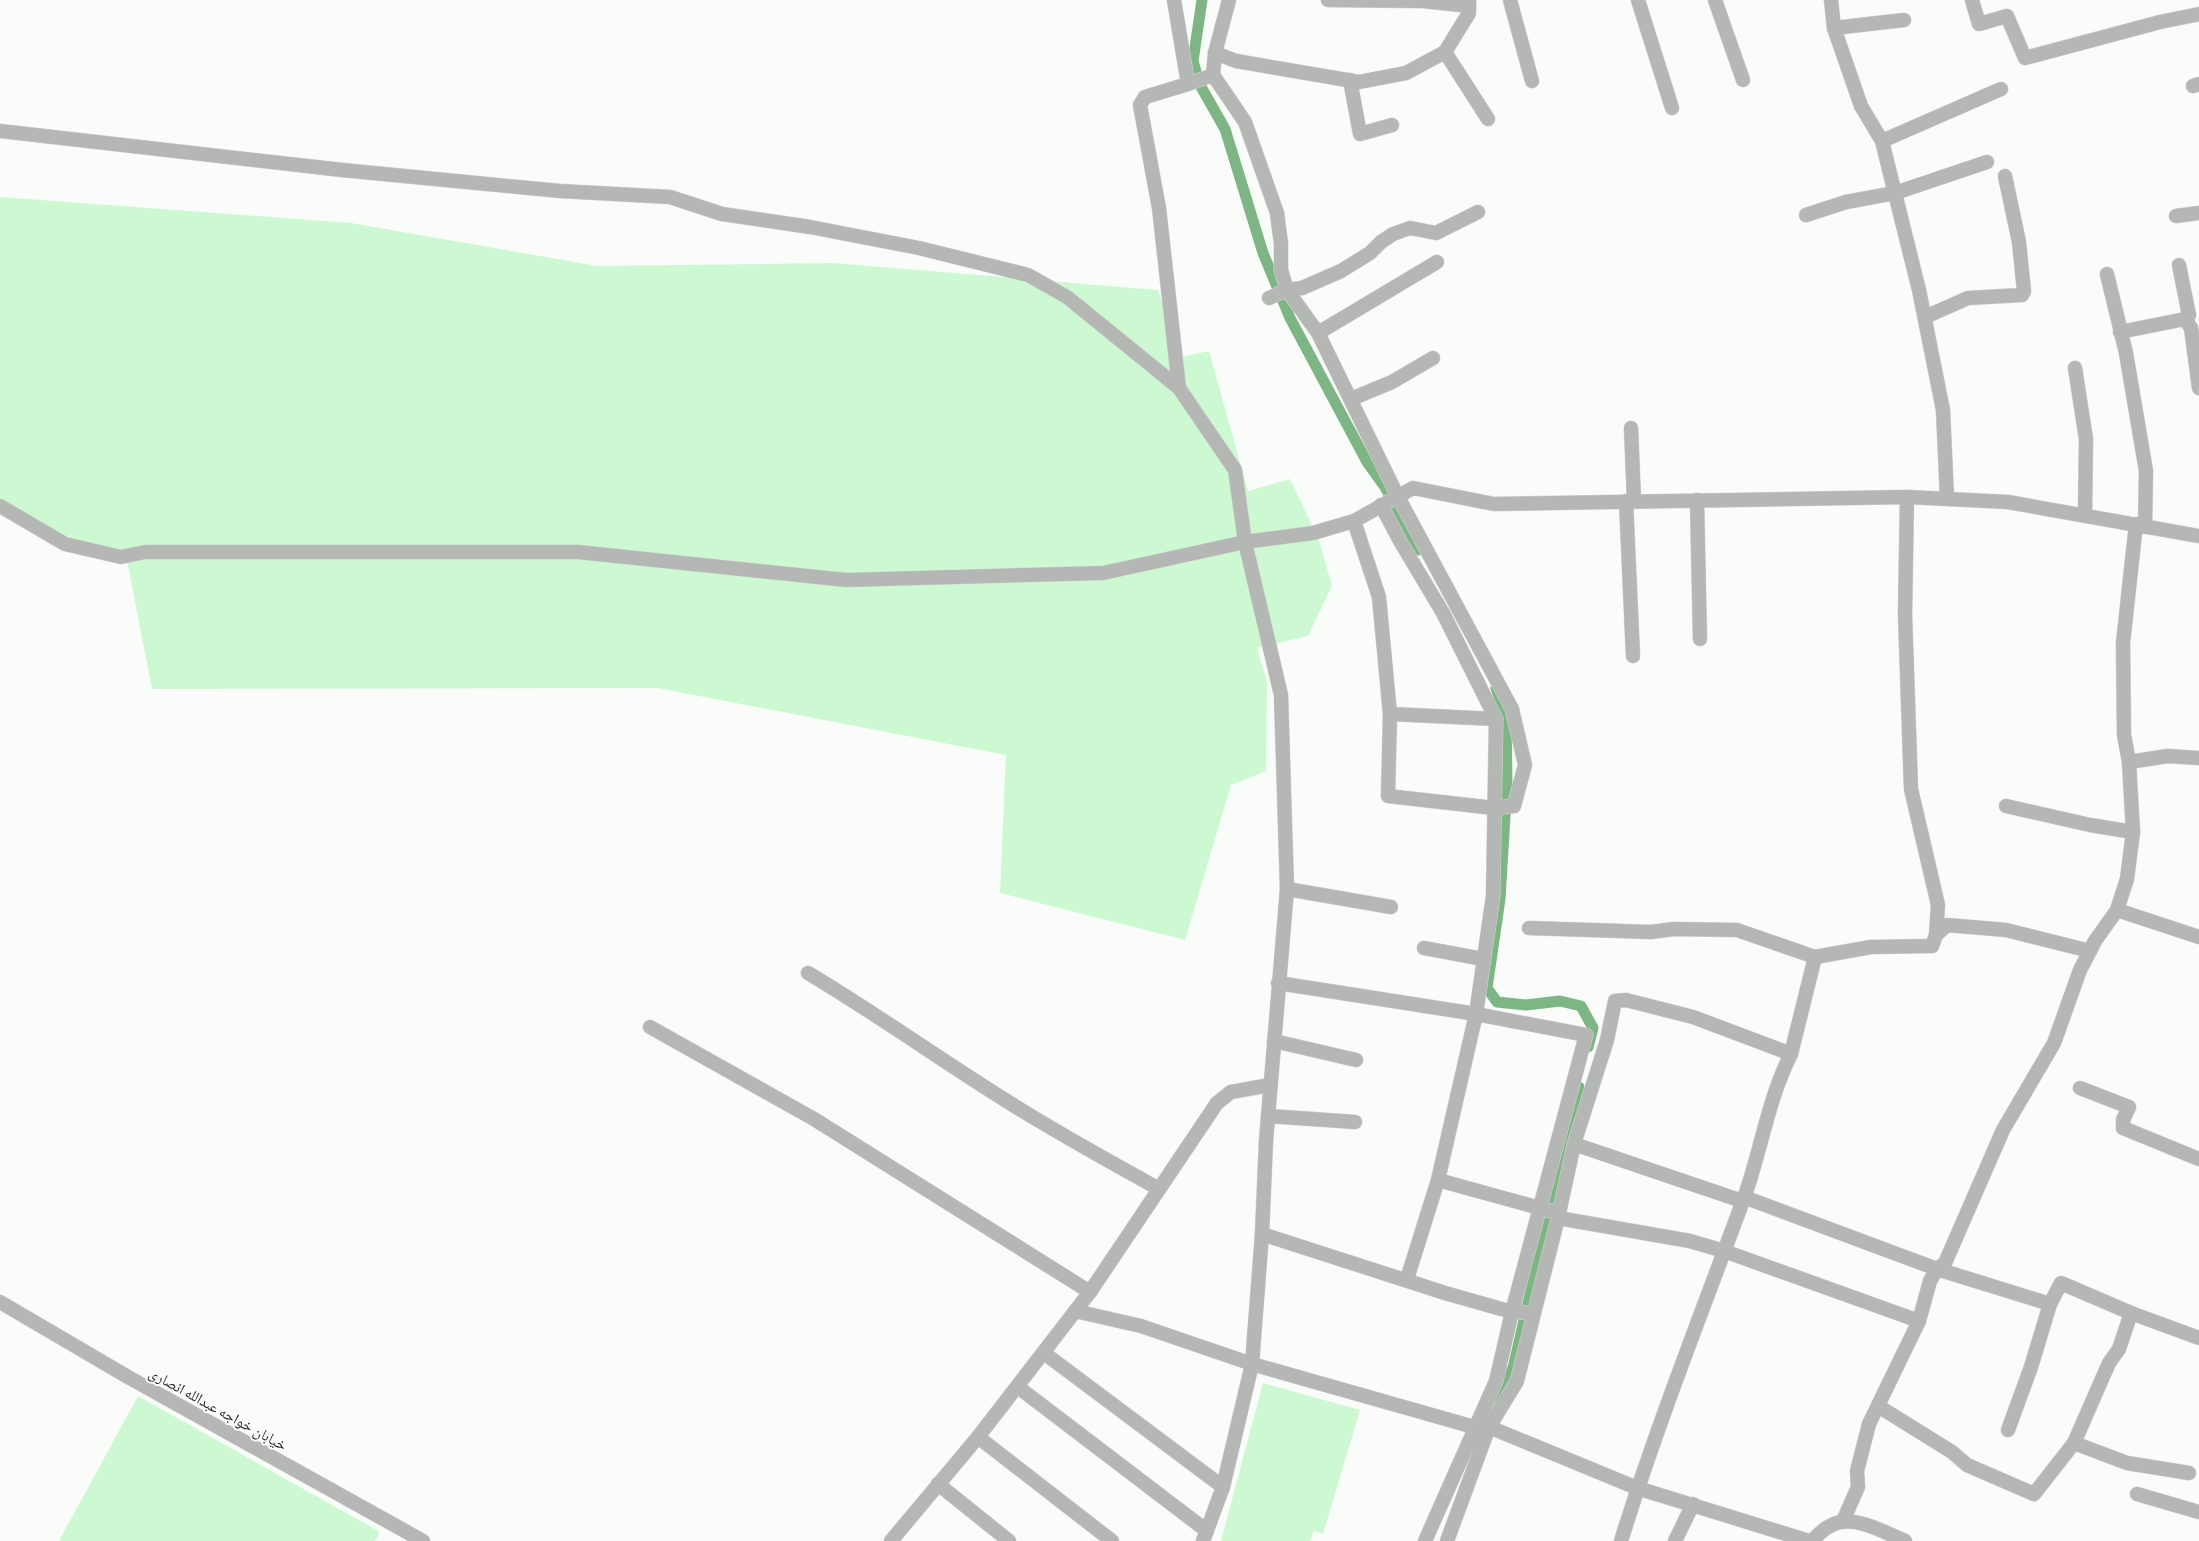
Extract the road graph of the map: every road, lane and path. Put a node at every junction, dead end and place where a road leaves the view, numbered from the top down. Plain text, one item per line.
1 (1174, 0) edge
2 (1229, 0) edge
3 (1328, 0) edge
4 (1510, 0) edge
5 (1638, 0) edge
6 (1715, 0) edge
7 (1831, 0) edge
8 (1972, 0) edge
9 (1469, 3) edge
10 (2199, 14) edge
11 (1904, 20) dead end
12 (1834, 28) junction
13 (1445, 52) junction
14 (1215, 53) junction
15 (1213, 75) junction
16 (1350, 80) junction
17 (1743, 80) dead end
18 (1532, 81) dead end
19 (1188, 84) junction
20 (2000, 89) dead end
21 (1672, 108) dead end
22 (1488, 119) dead end
23 (1392, 125) dead end
24 (0, 131) edge
25 (1882, 141) junction
26 (1987, 162) dead end
27 (2005, 176) dead end
28 (1895, 194) junction
29 (1478, 212) dead end
30 (2199, 213) edge
31 (1806, 215) dead end
32 (2176, 216) dead end
33 (1437, 262) dead end
34 (2179, 264) dead end
35 (2107, 274) dead end
36 (1287, 290) junction
37 (1269, 298) dead end
38 (1925, 317) junction
39 (2185, 319) junction
40 (2120, 332) junction
41 (1318, 334) junction
42 (1433, 358) dead end
43 (2075, 368) dead end
44 (1179, 388) junction
45 (2199, 388) edge
46 (1351, 399) junction
47 (1631, 428) dead end
48 (1397, 495) junction
49 (1907, 497) junction
50 (1947, 498) junction
51 (1696, 500) junction
52 (1630, 501) junction
53 (1381, 505) junction
54 (0, 506) edge
55 (2085, 516) junction
56 (1354, 521) junction
57 (2140, 525) junction
58 (2199, 536) edge
59 (1245, 542) junction
60 (1700, 639) dead end
61 (1633, 656) dead end
62 (1390, 714) junction
63 (1496, 719) junction
64 (2199, 758) edge
65 (2129, 762) junction
66 (2006, 806) dead end
67 (1494, 808) junction
68 (2134, 832) junction
69 (1287, 889) junction
70 (1392, 907) dead end
71 (2117, 910) junction
72 (1529, 928) dead end
73 (1936, 935) junction
74 (2199, 937) edge
75 (1424, 948) dead end
76 (2090, 951) junction
77 (1816, 957) junction
78 (1483, 959) junction
79 (808, 973) dead end
80 (1278, 983) junction
81 (1476, 1014) junction
82 (650, 1027) dead end
83 (1586, 1035) junction
84 (1607, 1040) junction
85 (1274, 1041) junction
86 (1791, 1054) junction
87 (1356, 1060) dead end
88 (1270, 1085) junction
89 (2080, 1088) dead end
90 (1268, 1116) junction
91 (1355, 1122) dead end
92 (1574, 1144) junction
93 (2199, 1159) edge
94 (1438, 1180) junction
95 (1159, 1189) junction
96 (1743, 1199) junction
97 (1540, 1208) junction
98 (1558, 1216) junction
99 (1262, 1234) junction
100 (1724, 1251) junction
101 (1937, 1270) junction
102 (1407, 1279) junction
103 (1090, 1292) junction
104 (0, 1302) edge
105 (2050, 1304) junction
106 (1075, 1311) junction
107 (1512, 1312) junction
108 (1534, 1313) junction
109 (2131, 1313) junction
110 (1919, 1321) junction
111 (2199, 1338) edge
112 (1044, 1353) junction
113 (1252, 1364) junction
114 (1018, 1387) junction
115 (1878, 1406) junction
116 (1489, 1426) junction
117 (1474, 1427) junction
118 (2008, 1430) dead end
119 (978, 1437) junction
120 (2074, 1443) junction
121 (2189, 1473) dead end
122 (938, 1484) junction
123 (1223, 1487) junction
124 (1637, 1488) junction
125 (2137, 1494) dead end
126 (1692, 1504) junction
127 (2199, 1512) edge
128 (1843, 1521) junction
129 (1205, 1536) edge
130 (423, 1541) edge
131 (891, 1541) edge
132 (1009, 1541) edge
133 (1112, 1541) edge
134 (1425, 1541) edge
135 (1447, 1541) edge
136 (1620, 1541) edge
137 (1675, 1541) edge
138 (1810, 1541) edge
139 (1905, 1541) edge

1 - 19 street
2 - 14 street
3 - 9 street
4 - 18 street
5 - 21 street
6 - 17 street
7 - 12 street
8 - 10 street
9 - 13 street
11 - 12 street
12 - 25 street
13 - 16 street
13 - 22 street
14 - 15 street
14 - 16 street
15 - 19 street
15 - 36 street
16 - 23 street
19 - 44 street
20 - 25 street
24 - 44 street
25 - 28 street
26 - 28 street
27 - 38 street
28 - 31 street
28 - 38 street
29 - 36 street
30 - 32 street
33 - 41 street
34 - 39 street
35 - 40 street
36 - 37 street
36 - 41 street
38 - 50 street
39 - 40 street
39 - 45 street
40 - 57 street
41 - 46 street
42 - 46 street
43 - 55 street
44 - 59 street
46 - 48 street
47 - 52 street
48 - 52 street
48 - 53 street
48 - 67 street
49 - 50 street
49 - 51 street
49 - 73 street
50 - 55 street
51 - 52 street
51 - 60 street
52 - 61 street
53 - 56 street
53 - 63 street
54 - 59 street
55 - 57 street
56 - 59 street
56 - 62 street
57 - 58 street
57 - 65 street
59 - 69 street
62 - 63 street
62 - 67 street
63 - 67 street
64 - 65 street
65 - 68 street
66 - 68 street
67 - 78 street
68 - 71 street
69 - 70 street
69 - 80 street
71 - 74 street
71 - 76 street
72 - 77 street
73 - 76 street
73 - 77 street
75 - 78 street
76 - 101 street
77 - 86 street
78 - 81 street
79 - 95 street
80 - 81 street
80 - 85 street
81 - 83 street
81 - 94 street
82 - 103 street
83 - 84 street
83 - 97 street
84 - 86 street
84 - 92 street
85 - 87 street
85 - 88 street
86 - 96 street
88 - 90 street
88 - 95 street
89 - 93 street
90 - 91 street
90 - 99 street
92 - 96 street
92 - 98 street
94 - 97 street
94 - 102 street
95 - 103 street
96 - 100 street
96 - 101 street
97 - 98 street
97 - 107 street
98 - 100 street
98 - 108 street
99 - 102 street
99 - 113 street
100 - 110 street
100 - 124 street
101 - 105 street
101 - 110 street
102 - 107 street
103 - 106 street
104 - 130 street, خیابان خواجه عبدالله انصاری
105 - 109 street
105 - 118 street
106 - 112 street
106 - 113 street
107 - 108 street
107 - 117 street
108 - 116 street
109 - 111 street
109 - 120 street
110 - 115 street
112 - 114 street
112 - 123 street
113 - 117 street
113 - 123 street
114 - 119 street
114 - 129 street
115 - 120 street
115 - 128 street
116 - 117 street
116 - 124 street
116 - 135 street
117 - 134 street
119 - 122 street
119 - 133 street
120 - 121 street
122 - 131 street
122 - 132 street
123 - 129 street
124 - 126 street
124 - 136 street
125 - 127 street
126 - 137 street
126 - 138 street
128 - 138 street
128 - 139 street

